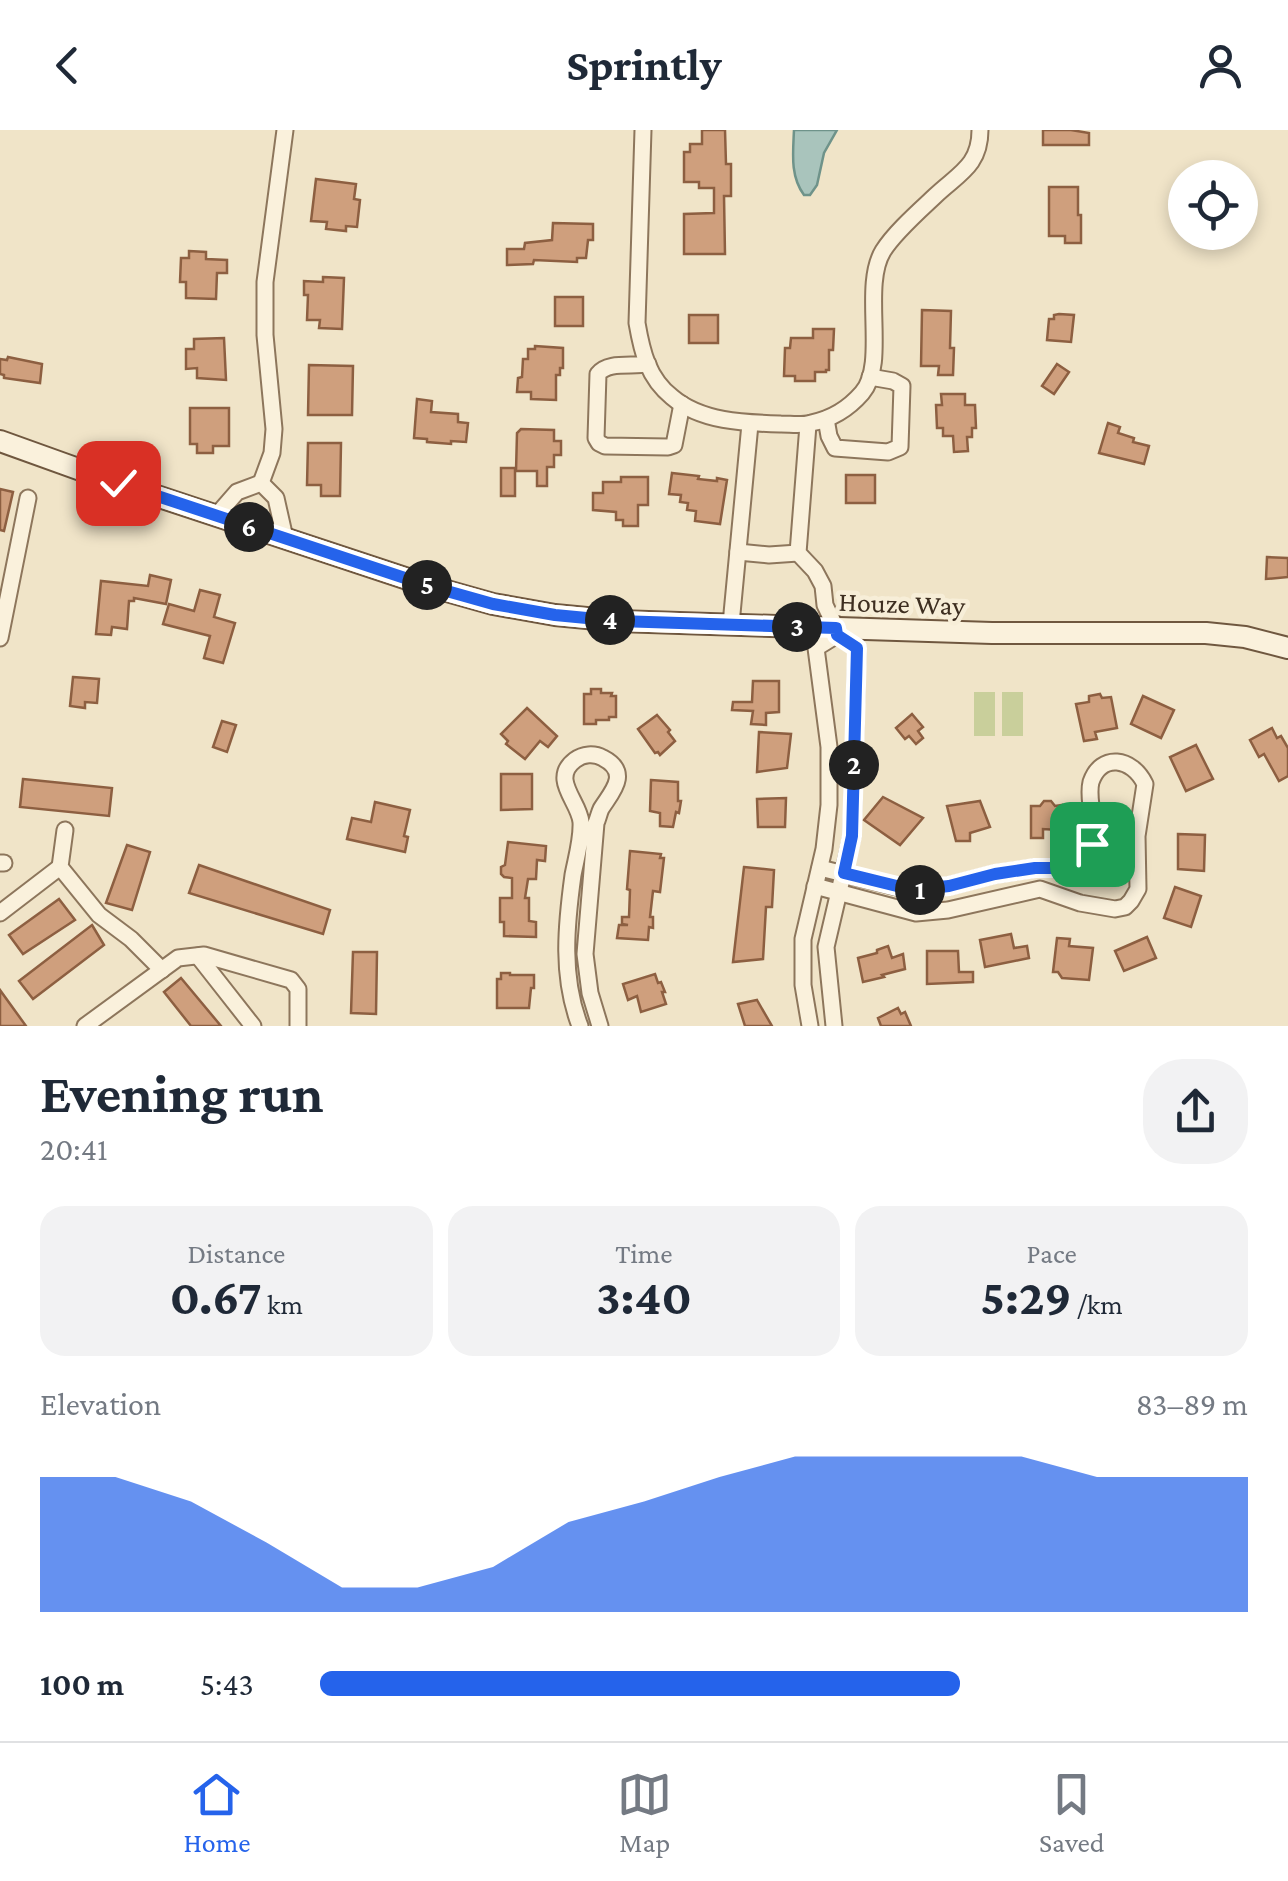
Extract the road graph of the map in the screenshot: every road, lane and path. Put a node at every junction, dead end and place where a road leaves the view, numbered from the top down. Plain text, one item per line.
1 (285, 130) edge
2 (643, 130) edge
3 (980, 130) edge
4 (648, 364) junction
5 (870, 377) junction
6 (682, 404) junction
7 (826, 418) junction
8 (750, 424) junction
9 (808, 424) junction
10 (0, 441) edge
11 (261, 483) junction
12 (28, 498) dead end
13 (216, 516) junction
14 (284, 538) junction
15 (738, 552) junction
16 (798, 553) junction
17 (730, 624) junction
18 (836, 632) junction
19 (0, 638) edge
20 (1288, 648) edge
21 (829, 747) junction
22 (854, 749) junction
23 (65, 830) dead end
24 (60, 867) junction
25 (820, 868) junction
26 (844, 873) junction
27 (815, 886) junction
28 (949, 886) junction
29 (838, 892) junction
30 (955, 908) junction
31 (0, 913) edge
32 (566, 954) junction
33 (585, 954) junction
34 (198, 956) junction
35 (162, 970) junction
36 (830, 982) junction
37 (803, 985) junction
38 (85, 1026) edge
39 (252, 1026) edge
40 (298, 1026) edge
41 (580, 1026) edge
42 (600, 1026) edge
43 (810, 1026) edge
44 (834, 1026) edge

1 - 11 street
2 - 4 street
3 - 5 street
4 - 6 street
4 - 6 street
5 - 7 street
5 - 7 street
6 - 8 street
7 - 9 street
8 - 9 street
8 - 15 street
9 - 16 street
10 - 13 street, Houze Way
11 - 13 street
11 - 14 street
12 - 19 street
13 - 14 street, Houze Way
14 - 17 street, Houze Way
15 - 16 street
15 - 17 street
16 - 18 street
17 - 18 street, Houze Way
18 - 20 street, Houze Way
18 - 21 street
18 - 22 street
21 - 22 street
21 - 25 street
22 - 26 street
23 - 24 street
24 - 31 street
24 - 35 street
25 - 26 street
25 - 27 street
26 - 28 street
26 - 29 street
27 - 29 street
27 - 37 street
28 - 30 street
28 - 30 street
29 - 30 street
29 - 36 street
32 - 33 street
32 - 33 street
32 - 41 street
33 - 42 street
34 - 35 street
34 - 39 street
34 - 40 street
35 - 38 street
36 - 37 street
36 - 44 street
37 - 43 street

